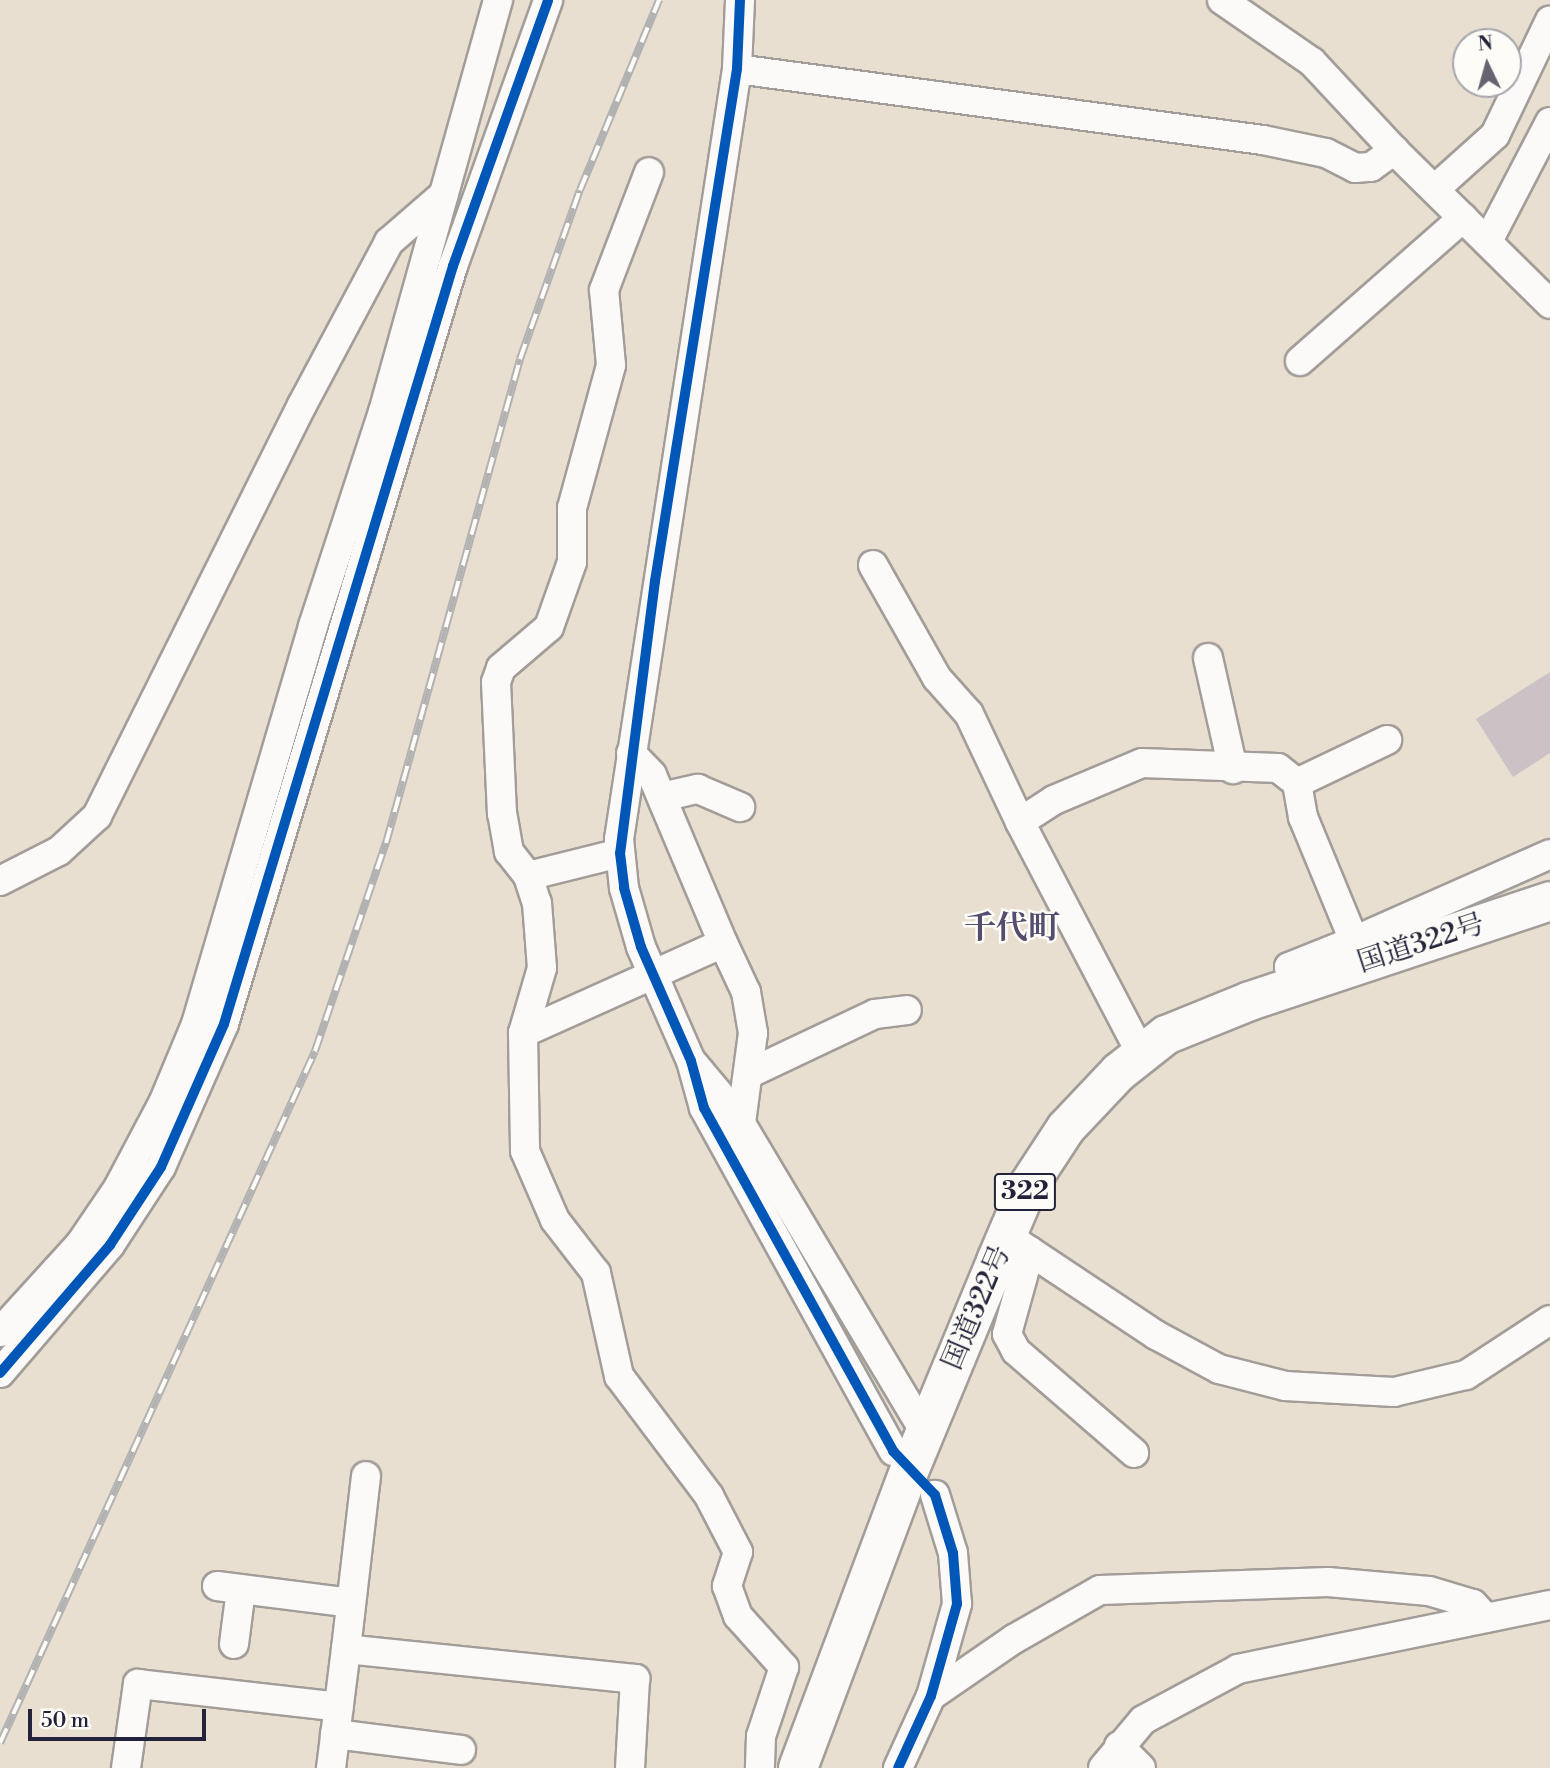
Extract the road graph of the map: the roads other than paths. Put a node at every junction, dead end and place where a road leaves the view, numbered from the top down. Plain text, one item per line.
1 (498, 0) edge
2 (548, 0) edge
3 (740, 0) edge
4 (1222, 0) edge
5 (1550, 20) edge
6 (737, 69) junction
7 (1550, 122) edge
8 (1394, 150) junction
9 (649, 172) dead end
10 (1435, 189) junction
11 (443, 195) junction
12 (1463, 218) junction
13 (1488, 241) junction
14 (426, 260) junction
15 (379, 262) junction
16 (453, 266) junction
17 (1550, 304) edge
18 (1300, 361) dead end
19 (873, 565) dead end
20 (1208, 658) dead end
21 (1387, 740) dead end
22 (631, 753) junction
23 (1233, 769) junction
24 (1297, 783) junction
25 (662, 797) junction
26 (740, 807) dead end
27 (1020, 822) junction
28 (620, 852) junction
29 (1550, 854) edge
30 (528, 877) junction
31 (0, 881) edge
32 (231, 901) junction
33 (1550, 901) edge
34 (261, 904) junction
35 (1354, 941) junction
36 (723, 943) junction
37 (654, 975) junction
38 (1297, 985) junction
39 (907, 1010) dead end
40 (523, 1033) junction
41 (1142, 1055) junction
42 (691, 1061) junction
43 (748, 1074) junction
44 (741, 1123) junction
45 (1018, 1244) junction
46 (1550, 1320) edge
47 (0, 1332) edge
48 (0, 1373) edge
49 (925, 1432) junction
50 (892, 1451) dead end
51 (1134, 1453) dead end
52 (366, 1476) dead end
53 (934, 1495) dead end
54 (351, 1603) junction
55 (1550, 1605) edge
56 (1486, 1618) junction
57 (234, 1644) dead end
58 (346, 1649) junction
59 (931, 1696) junction
60 (337, 1721) junction
61 (461, 1750) dead end
62 (1111, 1757) edge
63 (126, 1768) edge
64 (331, 1768) edge
65 (630, 1768) edge
66 (760, 1768) edge
67 (798, 1768) edge
68 (898, 1768) edge
69 (1141, 1768) edge

1 - 11 street
2 - 16 street
3 - 6 street
4 - 8 street
5 - 10 street
6 - 8 street
6 - 22 street
7 - 13 street
8 - 10 street
9 - 30 street
10 - 12 street
11 - 14 street
11 - 15 street
12 - 13 street
12 - 18 street
13 - 17 street
14 - 15 street
14 - 16 street
14 - 32 street
15 - 31 street
16 - 34 street
19 - 27 street
20 - 23 street
21 - 24 street
22 - 25 street
22 - 28 street
23 - 24 street
23 - 27 street
24 - 35 street
25 - 26 street
25 - 36 street
27 - 41 street
28 - 30 street
28 - 37 street
29 - 35 street
30 - 40 street
32 - 34 street
32 - 47 street
33 - 38 highway, 国道322号 / 322
34 - 48 street
35 - 38 street
36 - 37 street
36 - 43 street
37 - 40 street
37 - 42 street
38 - 41 highway, 国道322号 / 322
39 - 43 street
40 - 66 street
41 - 45 highway, 国道322号 / 322
42 - 44 street
42 - 50 street
43 - 44 street
44 - 49 street
45 - 46 street
45 - 49 highway, 国道322号 / 322
45 - 51 street
49 - 67 highway, 国道322号 / 322
52 - 54 street
53 - 59 street
54 - 57 street
54 - 58 street
55 - 56 street
56 - 59 street
56 - 62 street
58 - 60 street
58 - 65 street
59 - 68 street
60 - 61 street
60 - 63 street
60 - 64 street
62 - 69 street

